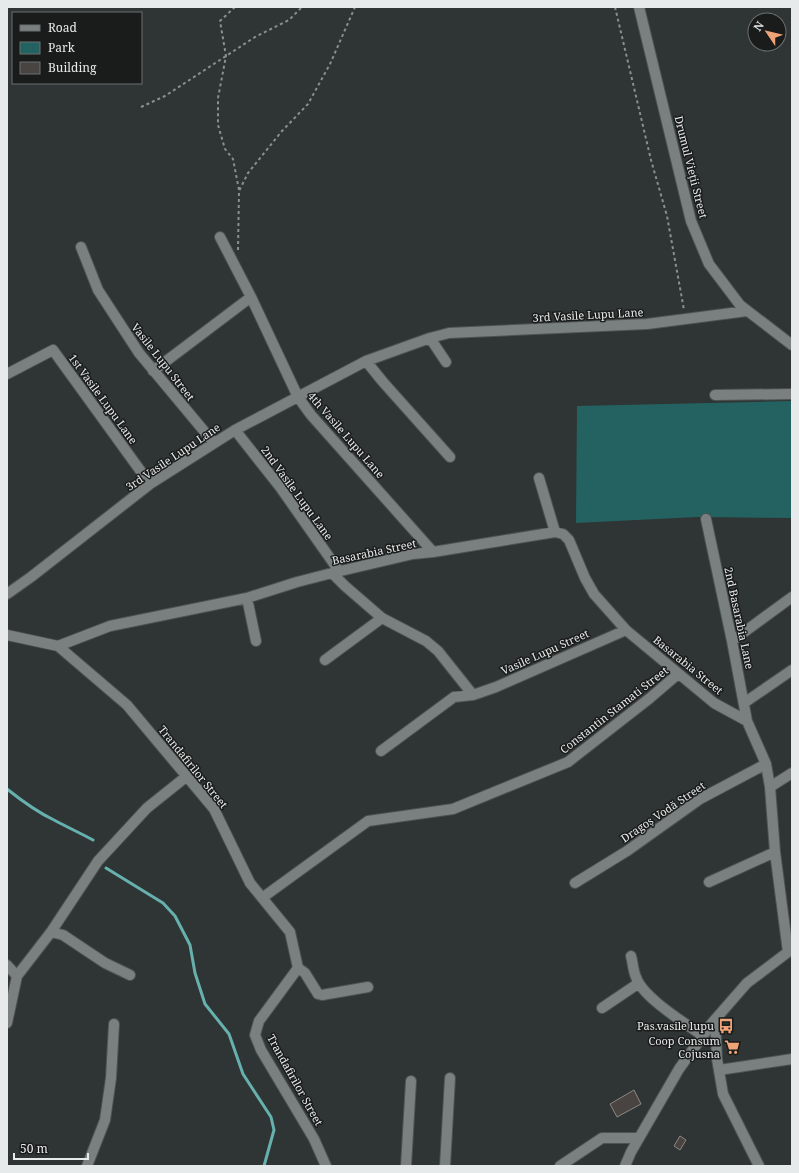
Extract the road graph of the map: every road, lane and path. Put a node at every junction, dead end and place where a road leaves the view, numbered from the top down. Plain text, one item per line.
1 (235, 7) edge
2 (302, 7) edge
3 (355, 7) edge
4 (615, 7) edge
5 (639, 7) edge
6 (226, 56) junction
7 (142, 107) dead end
8 (239, 191) junction
9 (220, 237) dead end
10 (81, 247) dead end
11 (238, 272) junction
12 (251, 297) junction
13 (747, 311) junction
14 (686, 319) junction
15 (430, 338) junction
16 (792, 345) edge
17 (366, 361) junction
18 (446, 362) dead end
19 (154, 371) junction
20 (7, 374) edge
21 (792, 394) edge
22 (715, 395) dead end
23 (298, 397) junction
24 (235, 430) junction
25 (214, 443) junction
26 (450, 457) dead end
27 (539, 478) dead end
28 (150, 484) junction
29 (706, 519) dead end
30 (555, 532) junction
31 (433, 552) junction
32 (336, 572) junction
33 (7, 594) edge
34 (792, 597) edge
35 (247, 598) junction
36 (382, 618) junction
37 (626, 630) junction
38 (7, 635) edge
39 (256, 641) dead end
40 (732, 641) junction
41 (58, 646) junction
42 (325, 660) dead end
43 (792, 670) edge
44 (678, 674) junction
45 (473, 695) junction
46 (744, 703) junction
47 (747, 721) junction
48 (381, 751) dead end
49 (766, 764) junction
50 (792, 773) edge
51 (187, 776) junction
52 (770, 787) junction
53 (775, 852) junction
54 (575, 882) dead end
55 (709, 882) dead end
56 (262, 898) junction
57 (51, 932) junction
58 (790, 950) edge
59 (631, 956) dead end
60 (7, 965) edge
61 (298, 968) junction
62 (130, 975) dead end
63 (17, 976) junction
64 (639, 983) junction
65 (368, 987) dead end
66 (602, 1008) dead end
67 (715, 1020) junction
68 (7, 1023) edge
69 (114, 1024) dead end
70 (703, 1036) junction
71 (792, 1059) edge
72 (719, 1070) junction
73 (450, 1078) dead end
74 (411, 1081) dead end
75 (639, 1138) junction
76 (87, 1166) edge
77 (326, 1166) edge
78 (406, 1166) edge
79 (446, 1166) edge
80 (560, 1166) edge
81 (625, 1166) edge
82 (759, 1166) edge

1 - 6 path
2 - 6 path
3 - 8 path
4 - 14 path
5 - 13 street, Drumul Vieții Street
6 - 7 path
6 - 8 path
8 - 11 path
9 - 11 street, 4th Vasile Lupu Lane
10 - 19 street, Vasile Lupu Street
11 - 12 street, 4th Vasile Lupu Lane
12 - 19 street
12 - 23 street, 4th Vasile Lupu Lane
13 - 14 street, 3rd Vasile Lupu Lane
13 - 16 street, Drumul Vieții Street
14 - 15 street, 3rd Vasile Lupu Lane
15 - 17 street, 3rd Vasile Lupu Lane
15 - 18 street
17 - 23 street, 3rd Vasile Lupu Lane
17 - 26 street
19 - 25 street, Vasile Lupu Street
20 - 28 street, 1st Vasile Lupu Lane
21 - 22 street
23 - 24 street, 3rd Vasile Lupu Lane
23 - 31 street, 4th Vasile Lupu Lane
24 - 25 street, 3rd Vasile Lupu Lane
24 - 32 street, 2nd Vasile Lupu Lane
25 - 28 street, 3rd Vasile Lupu Lane
27 - 30 street
28 - 33 street, 3rd Vasile Lupu Lane
29 - 40 street, 2nd Basarabia Lane
30 - 31 street, Basarabia Street
30 - 37 street, Basarabia Street
31 - 32 street, Basarabia Street
32 - 35 street, Basarabia Street
32 - 36 street
34 - 40 street
35 - 39 street
35 - 41 street, Basarabia Street
36 - 42 street
36 - 45 street
37 - 44 street, Basarabia Street
37 - 45 street, Vasile Lupu Street
38 - 41 street
40 - 46 street, 2nd Basarabia Lane
41 - 51 street, Trandafirilor Street
43 - 46 street
44 - 47 street, Basarabia Street
44 - 56 street, Constantin Stamati Street
45 - 48 street, Vasile Lupu Street
46 - 47 street, 2nd Basarabia Lane
47 - 49 street
49 - 52 street
49 - 54 street, Dragoș Vodă Street
50 - 52 street
51 - 56 street, Trandafirilor Street
51 - 57 street
52 - 53 street
53 - 55 street
53 - 58 street
56 - 61 street, Trandafirilor Street
57 - 62 street
57 - 63 street
58 - 67 street
59 - 64 street
60 - 63 street
61 - 65 street, Trandafirilor Street
61 - 77 street, Trandafirilor Street
63 - 68 street
64 - 66 street
64 - 70 street
67 - 70 street
67 - 72 street
69 - 76 street
70 - 75 street
71 - 72 street
72 - 82 street
73 - 79 street
74 - 78 street
75 - 80 street
75 - 81 street

